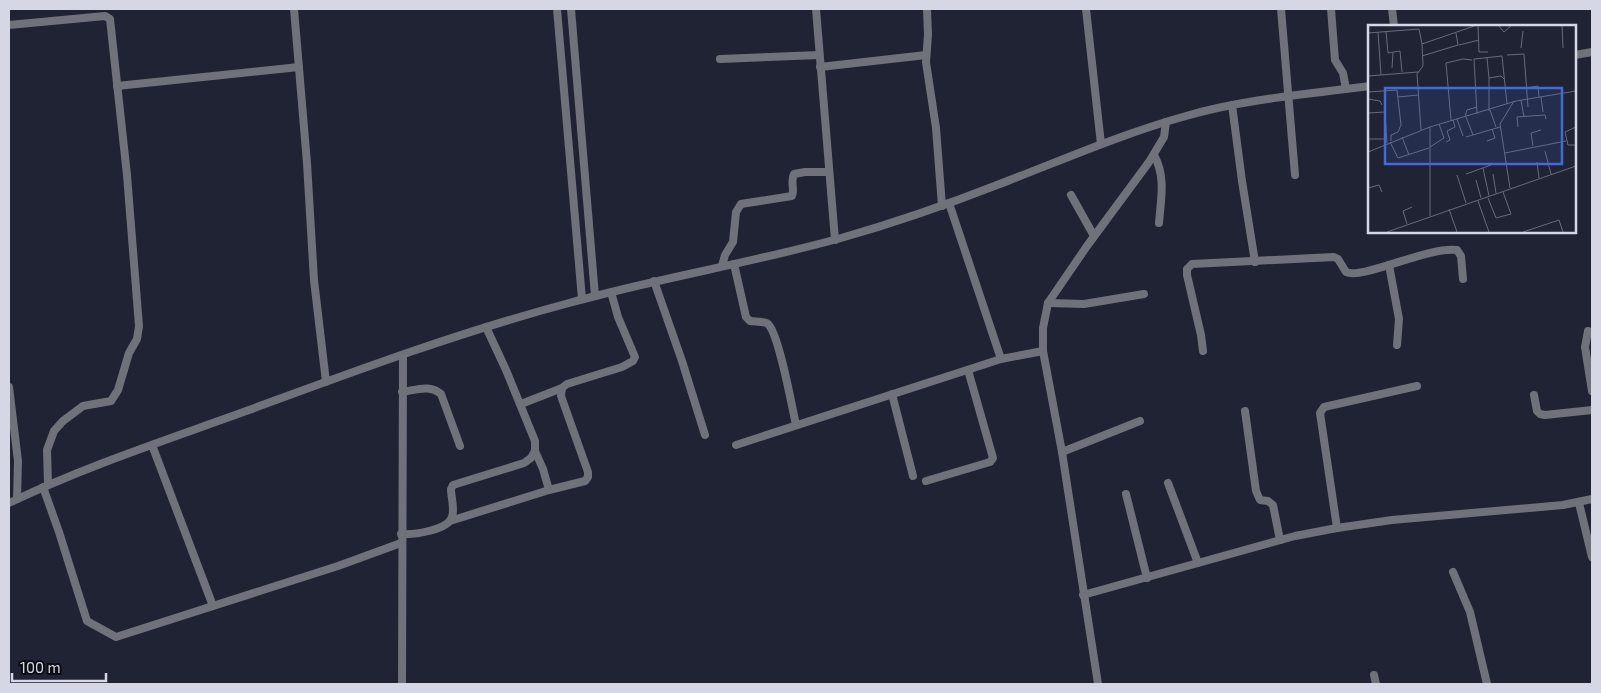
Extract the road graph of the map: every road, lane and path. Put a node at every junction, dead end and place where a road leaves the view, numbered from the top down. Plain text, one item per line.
1 (294, 9) edge
2 (557, 9) edge
3 (571, 9) edge
4 (816, 9) edge
5 (927, 9) edge
6 (1086, 9) edge
7 (1280, 9) edge
8 (1332, 9) edge
9 (1392, 9) edge
10 (9, 25) edge
11 (1394, 25) edge
12 (1592, 52) edge
13 (819, 55) junction
14 (926, 55) junction
15 (1576, 55) edge
16 (720, 59) dead end
17 (299, 67) junction
18 (820, 67) junction
19 (117, 86) junction
20 (1368, 86) edge
21 (1346, 90) junction
22 (1288, 97) junction
23 (1232, 106) junction
24 (1166, 122) junction
25 (1101, 144) junction
26 (1154, 154) junction
27 (830, 172) junction
28 (1295, 175) dead end
29 (1071, 195) dead end
30 (945, 204) junction
31 (1160, 223) dead end
32 (1094, 236) junction
33 (835, 240) junction
34 (1254, 262) junction
35 (734, 264) junction
36 (1389, 265) junction
37 (722, 266) junction
38 (1463, 278) dead end
39 (654, 281) junction
40 (610, 292) junction
41 (1144, 294) dead end
42 (595, 296) junction
43 (582, 299) junction
44 (1048, 303) junction
45 (486, 327) junction
46 (1588, 331) dead end
47 (1397, 345) dead end
48 (1043, 351) junction
49 (1203, 351) dead end
50 (403, 355) junction
51 (1001, 359) junction
52 (968, 370) junction
53 (326, 382) junction
54 (1417, 386) dead end
55 (9, 387) edge
56 (562, 388) junction
57 (1592, 391) edge
58 (402, 392) junction
59 (892, 394) junction
60 (1534, 394) dead end
61 (521, 404) junction
62 (1592, 410) edge
63 (1245, 411) dead end
64 (1140, 422) dead end
65 (796, 425) junction
66 (705, 435) dead end
67 (152, 445) junction
68 (736, 445) dead end
69 (460, 446) dead end
70 (536, 451) junction
71 (1062, 452) junction
72 (18, 460) junction
73 (9, 462) edge
74 (913, 476) dead end
75 (926, 481) dead end
76 (1168, 483) dead end
77 (46, 486) junction
78 (549, 490) junction
79 (1126, 494) dead end
80 (17, 499) junction
81 (1592, 499) edge
82 (9, 503) edge
83 (1578, 503) junction
84 (450, 521) junction
85 (1337, 528) junction
86 (401, 534) junction
87 (1280, 540) junction
88 (401, 543) junction
89 (1592, 557) edge
90 (1198, 563) junction
91 (1453, 572) dead end
92 (1147, 578) junction
93 (1083, 595) junction
94 (213, 606) junction
95 (1374, 675) dead end
96 (402, 684) edge
97 (1098, 684) edge
98 (1376, 684) edge
99 (1487, 684) edge

1 - 17 street
2 - 43 street
3 - 42 street
4 - 13 street
5 - 14 street
6 - 25 street
7 - 22 street
8 - 21 street
9 - 11 street
10 - 19 street
12 - 15 street
13 - 16 street
13 - 18 street
14 - 18 street
14 - 30 street
17 - 19 street
17 - 53 street
18 - 27 street
19 - 77 street
20 - 21 street
21 - 22 street
22 - 23 street
22 - 28 street
23 - 24 street
23 - 34 street
24 - 25 street
24 - 26 street
25 - 30 street
26 - 31 street
26 - 32 street
27 - 33 street
27 - 37 street
29 - 32 street
30 - 33 street
30 - 51 street
32 - 44 street
33 - 35 street
34 - 36 street
34 - 49 street
35 - 37 street
35 - 65 street
36 - 38 street
36 - 47 street
37 - 39 street
39 - 40 street
39 - 66 street
40 - 42 street
40 - 56 street
41 - 44 street
42 - 43 street
43 - 45 street
44 - 48 street
45 - 50 street
45 - 61 street
46 - 57 street
48 - 51 street
48 - 71 street
50 - 53 street
50 - 58 street
51 - 52 street
52 - 59 street
52 - 75 street
53 - 67 street
54 - 85 street
55 - 72 street
56 - 61 street
56 - 78 street
58 - 69 street
58 - 86 street
59 - 65 street
59 - 74 street
60 - 62 street
61 - 70 street
63 - 87 street
64 - 71 street
65 - 68 street
67 - 77 street
67 - 94 street
70 - 78 street
70 - 84 street
71 - 93 street
72 - 73 street
72 - 80 street
76 - 90 street
77 - 80 street
77 - 94 street
78 - 84 street
79 - 92 street
80 - 82 street
81 - 83 street
83 - 85 street
83 - 89 street
84 - 86 street
85 - 87 street
86 - 88 street
87 - 90 street
88 - 94 street
88 - 96 street
90 - 92 street
91 - 99 street
92 - 93 street
93 - 97 street
95 - 98 street

